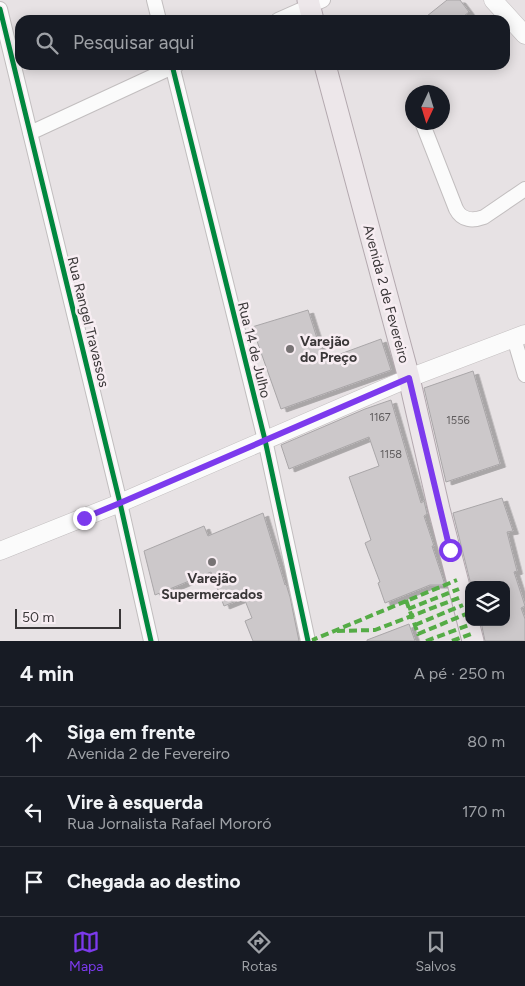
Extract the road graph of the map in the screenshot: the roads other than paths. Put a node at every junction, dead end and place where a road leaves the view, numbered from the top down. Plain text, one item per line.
1 (154, 0) edge
2 (493, 0) edge
3 (314, 6) edge
4 (0, 9) edge
5 (158, 15) edge
6 (291, 15) edge
7 (507, 15) edge
8 (510, 19) edge
9 (525, 35) edge
10 (165, 70) edge
11 (175, 70) edge
12 (326, 70) edge
13 (425, 130) edge
14 (30, 133) junction
15 (525, 189) edge
16 (520, 336) edge
17 (525, 375) edge
18 (409, 378) junction
19 (265, 440) junction
20 (120, 503) junction
21 (0, 551) edge
22 (150, 641) edge
23 (308, 641) edge
24 (473, 641) edge

1 - 5 street
2 - 7 street
3 - 6 street
4 - 14 street, Rua Rangel Travassos
8 - 9 street
10 - 14 street
11 - 19 street, Rua 14 de Julho
12 - 18 main road, Avenida 2 de Fevereiro
13 - 15 street
14 - 20 street, Rua Rangel Travassos
16 - 17 street
16 - 18 street
18 - 19 street
18 - 24 main road, Avenida 2 de Fevereiro
19 - 20 street
19 - 23 street, Rua 14 de Julho
20 - 21 street
20 - 22 street, Rua Rangel Travassos

